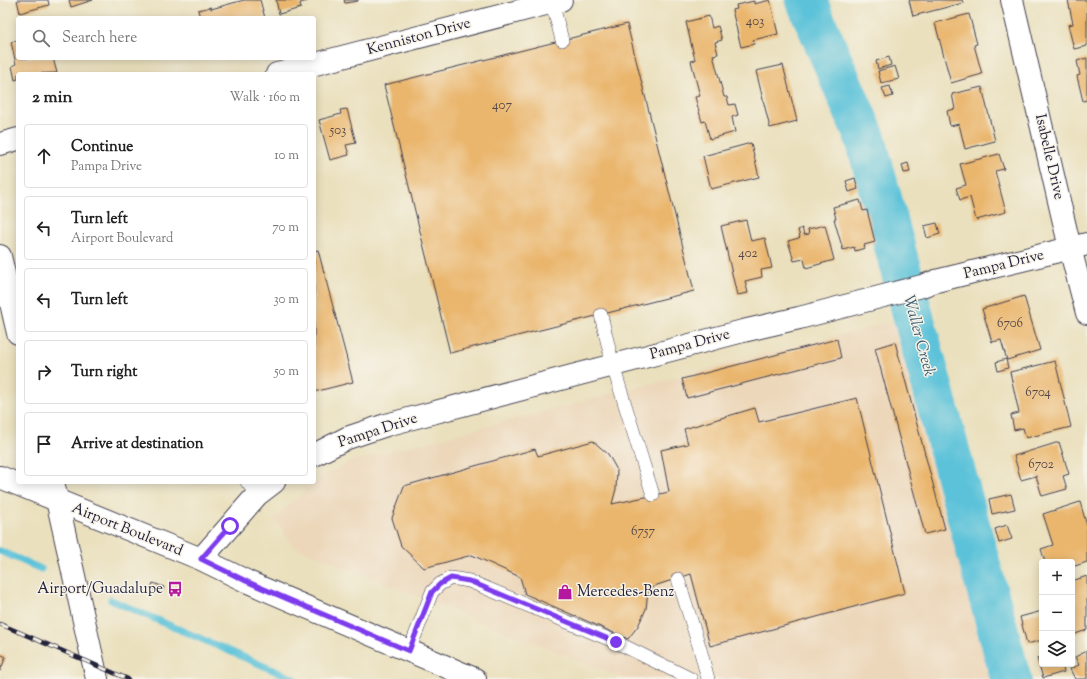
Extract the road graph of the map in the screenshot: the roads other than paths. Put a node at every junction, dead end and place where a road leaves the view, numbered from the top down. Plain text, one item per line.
1 (1012, 0) edge
2 (556, 1) edge
3 (562, 40) dead end
4 (285, 72) edge
5 (16, 140) edge
6 (0, 144) edge
7 (1078, 246) edge
8 (0, 256) edge
9 (14, 294) edge
10 (1087, 313) edge
11 (16, 314) edge
12 (600, 315) dead end
13 (613, 366) junction
14 (316, 454) edge
15 (0, 477) edge
16 (16, 481) edge
17 (26, 484) edge
18 (259, 486) edge
19 (55, 492) edge
20 (653, 495) dead end
21 (201, 559) junction
22 (678, 579) dead end
23 (409, 651) junction
24 (97, 679) edge
25 (475, 679) edge
26 (691, 679) edge
27 (708, 679) edge

1 - 7 street, Isabelle Drive
2 - 3 lane
2 - 4 street, Kenniston Drive
5 - 6 street
7 - 10 street, Isabelle Drive
7 - 13 street, Pampa Drive
8 - 9 street
9 - 11 street
12 - 13 lane
13 - 14 street, Pampa Drive
13 - 20 lane
15 - 16 street, Airport Boulevard
17 - 19 street, Airport Boulevard
18 - 21 street
19 - 21 street, Airport Boulevard
19 - 24 street
21 - 23 street, Airport Boulevard
22 - 27 lane
23 - 25 street, Airport Boulevard
23 - 26 lane

